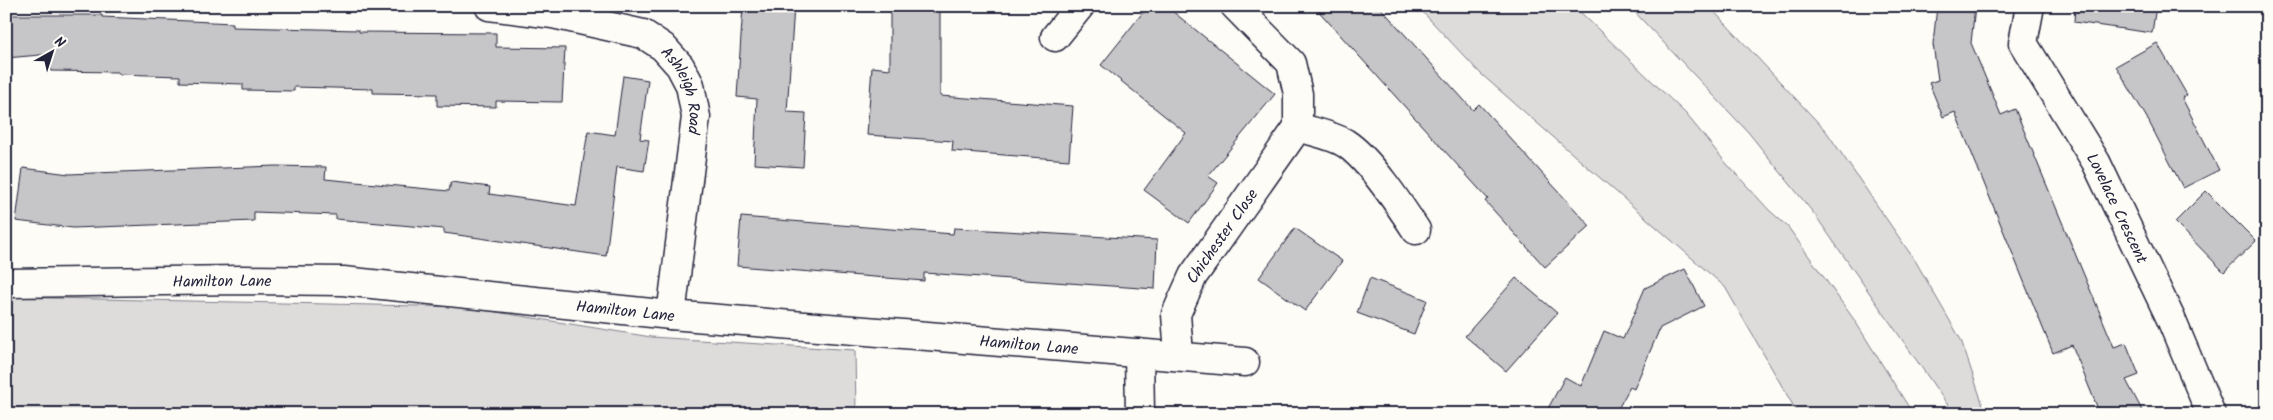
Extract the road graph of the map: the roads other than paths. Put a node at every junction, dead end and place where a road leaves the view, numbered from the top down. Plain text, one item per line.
1 (489, 6) edge
2 (1080, 6) edge
3 (1235, 6) edge
4 (2030, 6) edge
5 (554, 10) edge
6 (1055, 37) dead end
7 (1298, 127) junction
8 (1416, 230) dead end
9 (6, 283) edge
10 (672, 315) junction
11 (1139, 353) junction
12 (1179, 355) junction
13 (1245, 362) dead end
14 (1140, 414) edge
15 (2211, 414) edge

1 - 5 street, Ashleigh Road
2 - 6 street
3 - 7 street
4 - 15 street, Lovelace Crescent
5 - 10 street, Ashleigh Road
7 - 8 street
7 - 12 street, Chichester Close
9 - 10 street, Hamilton Lane
10 - 11 street, Hamilton Lane
11 - 12 street, Hamilton Lane
11 - 14 street
12 - 13 street, Hamilton Lane

